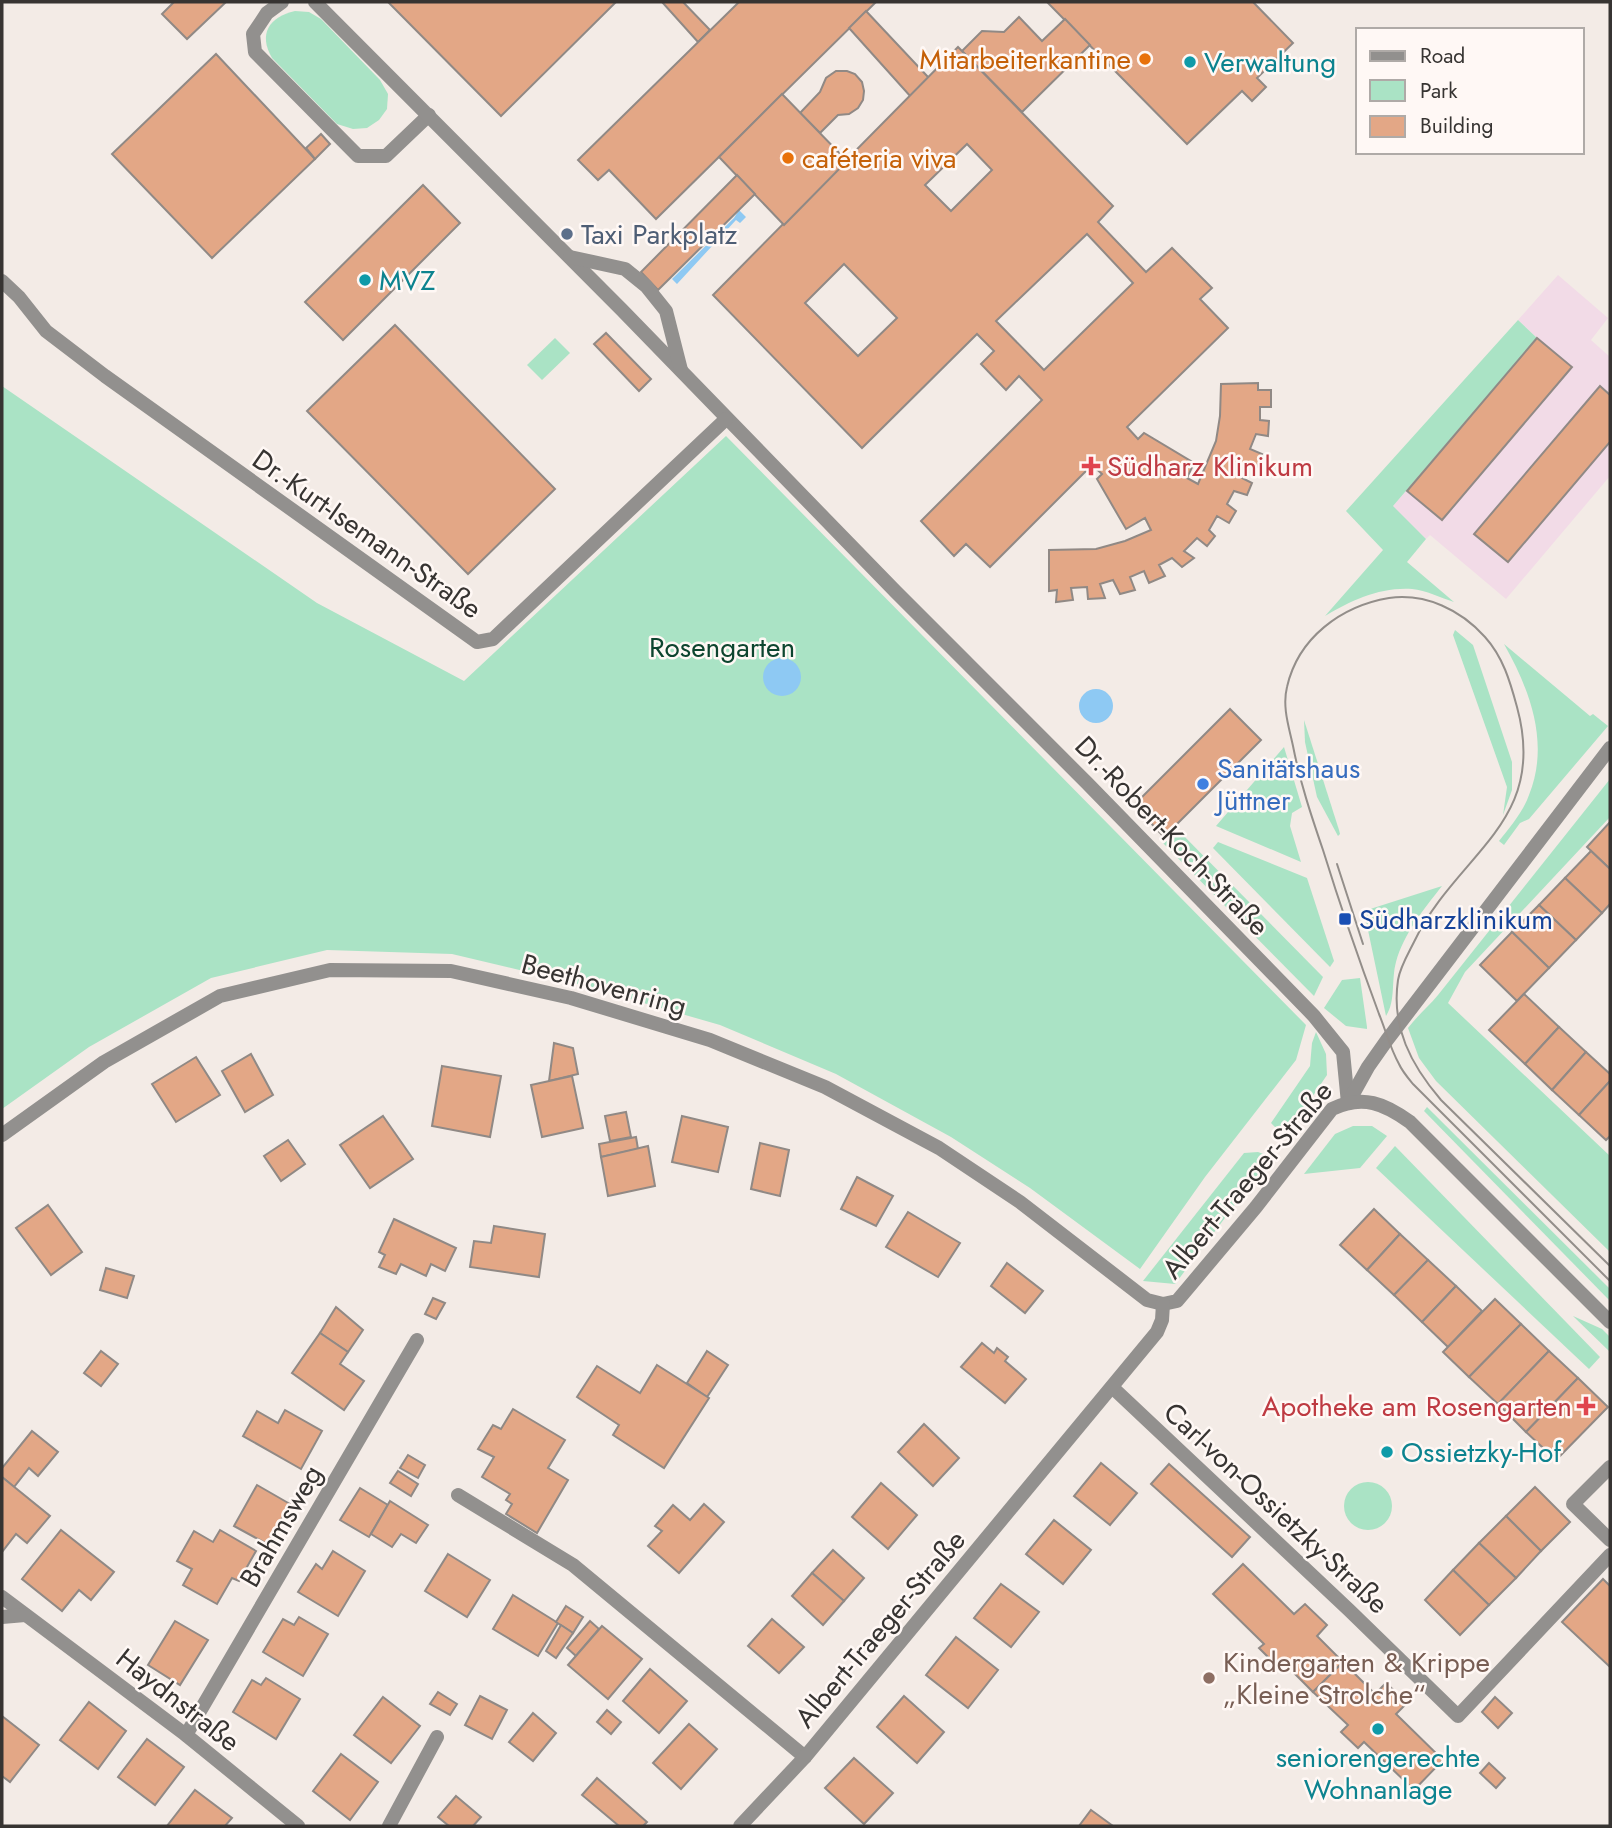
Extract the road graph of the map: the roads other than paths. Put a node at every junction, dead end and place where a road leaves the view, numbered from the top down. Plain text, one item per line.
1 (282, 2) edge
2 (315, 2) edge
3 (429, 115) junction
4 (569, 257) junction
5 (2, 281) edge
6 (682, 371) junction
7 (726, 419) junction
8 (1610, 748) edge
9 (1348, 1103) junction
10 (2, 1135) edge
11 (1163, 1304) junction
12 (1610, 1322) edge
13 (417, 1340) dead end
14 (1112, 1387) junction
15 (1610, 1467) edge
16 (458, 1495) dead end
17 (1610, 1540) edge
18 (1610, 1555) edge
19 (2, 1597) edge
20 (25, 1615) junction
21 (2, 1618) edge
22 (186, 1735) junction
23 (437, 1737) dead end
24 (805, 1757) junction
25 (298, 1826) edge
26 (389, 1826) edge
27 (740, 1826) edge

1 - 3 street
2 - 3 street, Dr.-Robert-Koch-Straße
3 - 4 street, Dr.-Robert-Koch-Straße
4 - 6 street, Dr.-Robert-Koch-Straße
4 - 6 street, Dr.-Robert-Koch-Straße
5 - 7 street, Dr.-Kurt-Isemann-Straße
6 - 7 street, Dr.-Robert-Koch-Straße
7 - 9 street, Dr.-Robert-Koch-Straße
8 - 9 street, Albert-Traeger-Straße
9 - 11 street, Albert-Traeger-Straße
9 - 12 street
10 - 11 street, Beethovenring
11 - 14 street, Albert-Traeger-Straße
13 - 22 street, Brahmsweg
14 - 18 street, Carl-von-Ossietzky-Straße
14 - 24 street, Albert-Traeger-Straße
15 - 17 street
16 - 24 street, Albert-Traeger-Straße
19 - 20 street, Haydnstraße
20 - 21 street
20 - 22 street, Haydnstraße
22 - 25 street, Haydnstraße
23 - 26 street
24 - 27 street, Albert-Traeger-Straße

